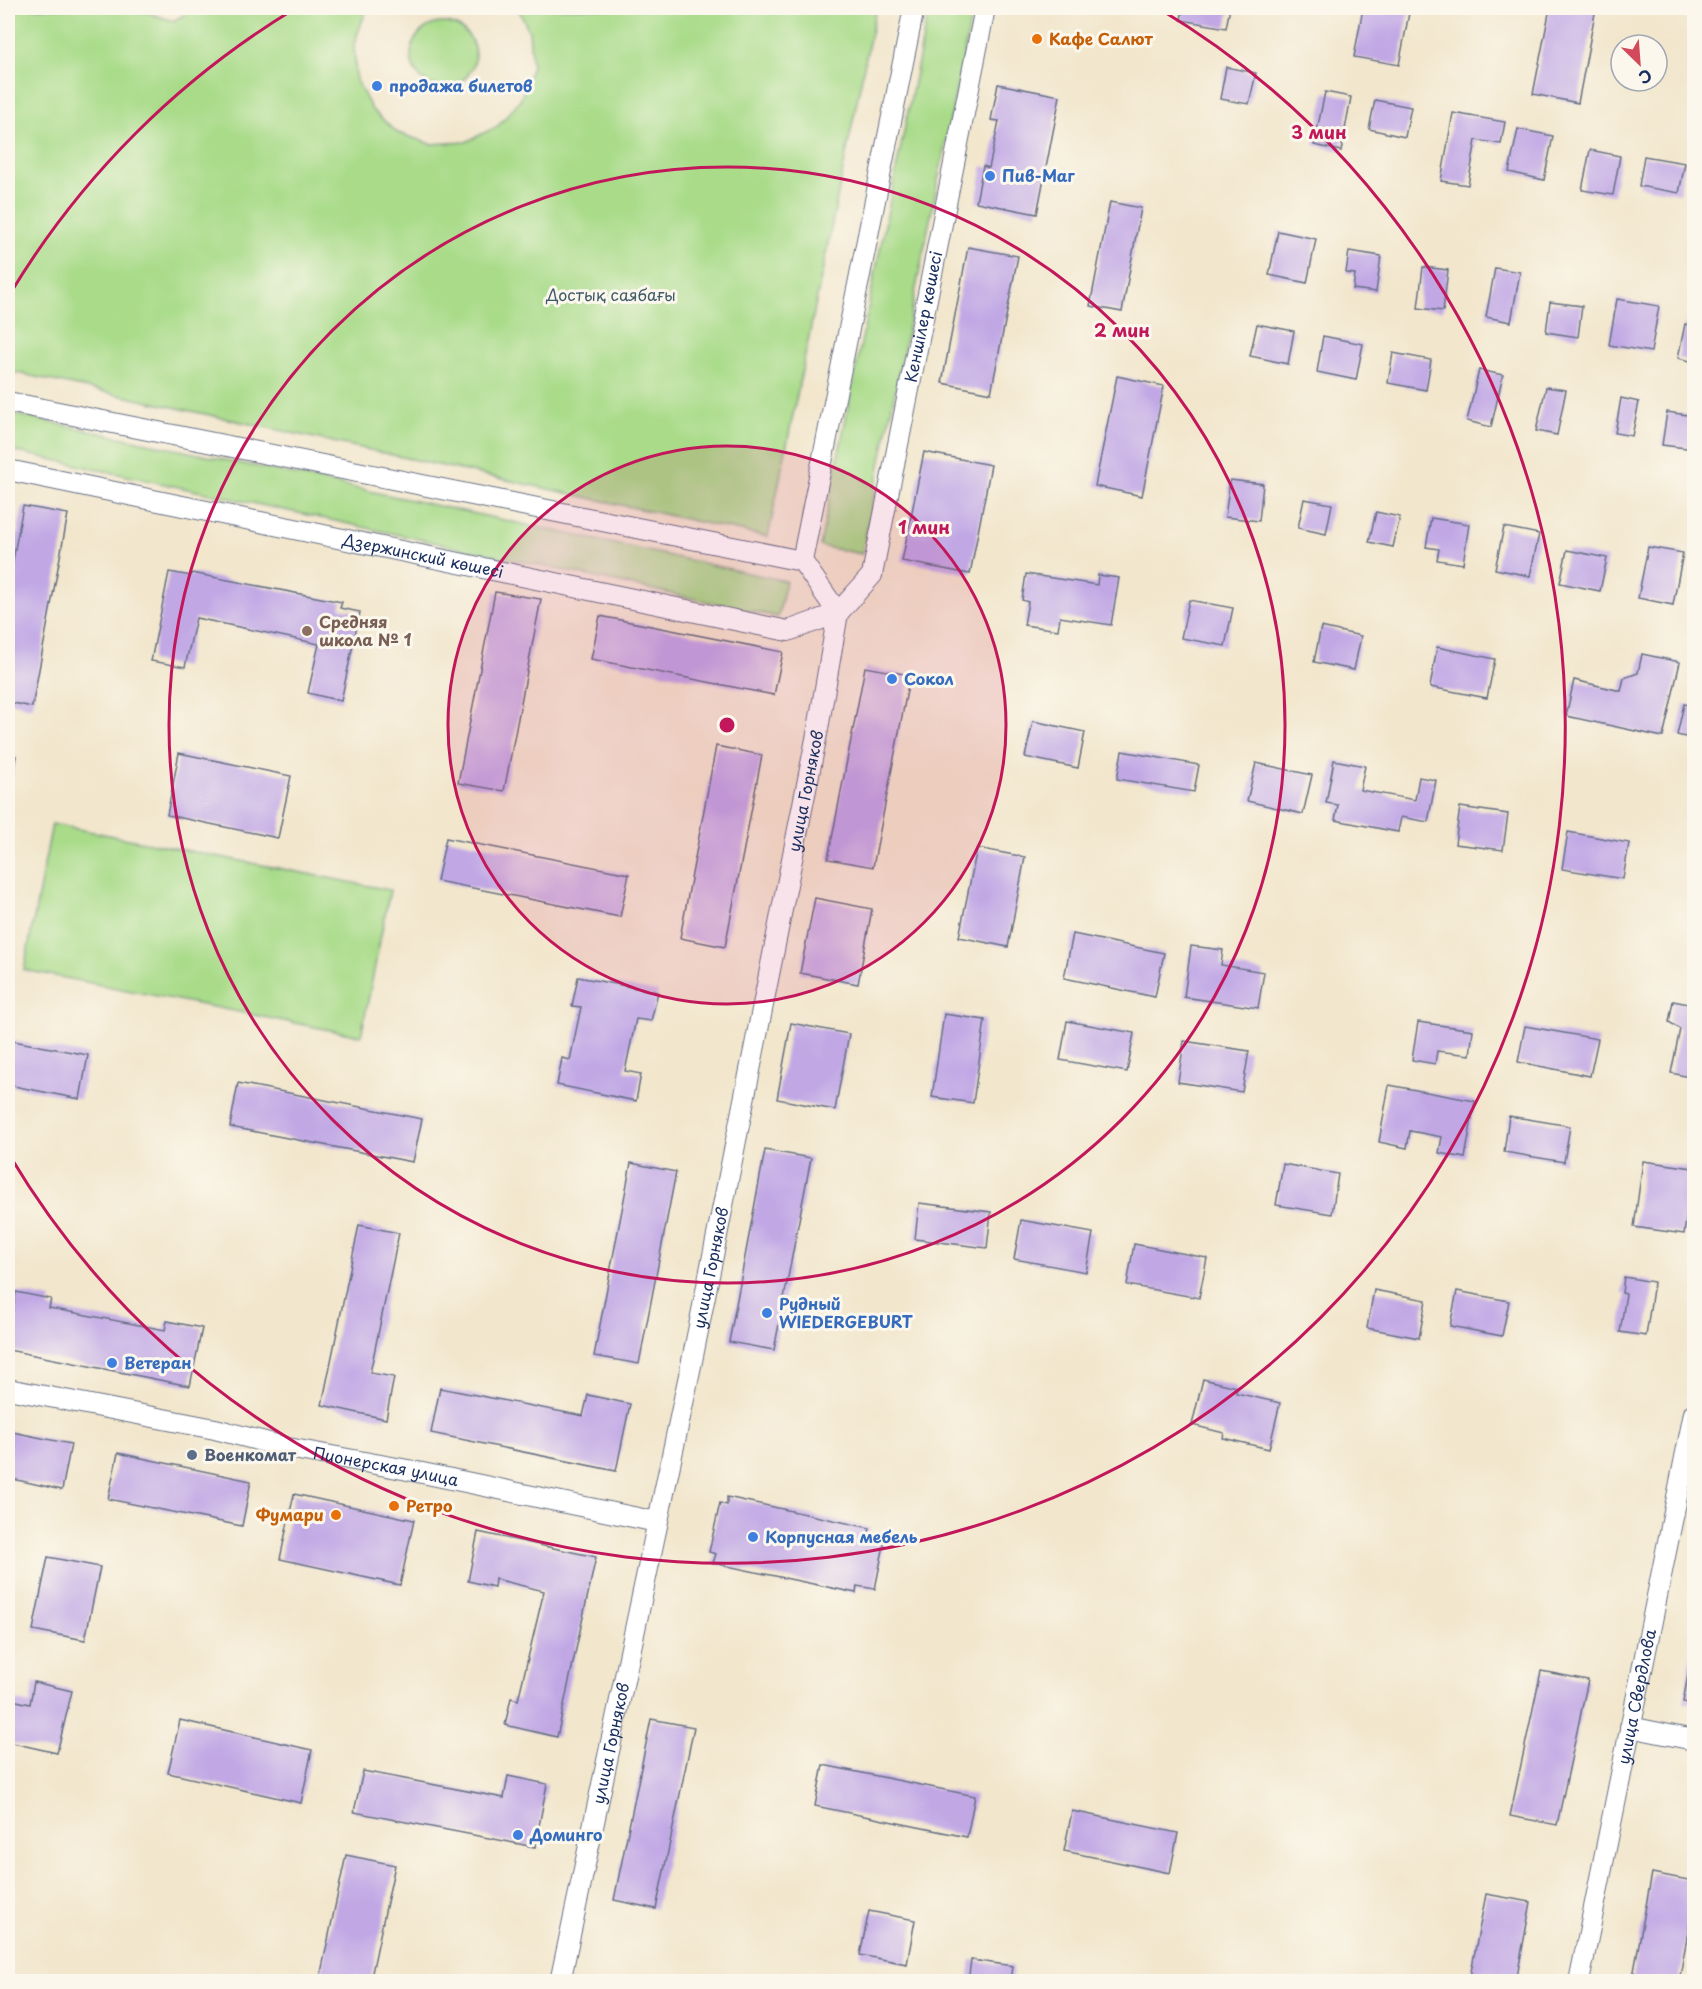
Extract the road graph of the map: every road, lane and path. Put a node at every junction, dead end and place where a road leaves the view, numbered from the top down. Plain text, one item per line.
1 (914, 8) edge
2 (985, 8) edge
3 (8, 402) edge
4 (8, 470) edge
5 (802, 561) junction
6 (838, 614) junction
7 (8, 1389) edge
8 (1695, 1413) edge
9 (657, 1522) junction
10 (1630, 1727) junction
11 (1695, 1740) edge
12 (560, 1982) edge
13 (1579, 1982) edge

1 - 5 street
2 - 6 street, Кеншілер көшесі
3 - 5 street
4 - 6 street, Дзержинский көшесі
5 - 6 street
6 - 9 street, улица Горняков
7 - 9 street, Пионерская улица
8 - 10 street, улица Свердлова
9 - 12 street, улица Горняков
10 - 11 street
10 - 13 street, улица Свердлова

